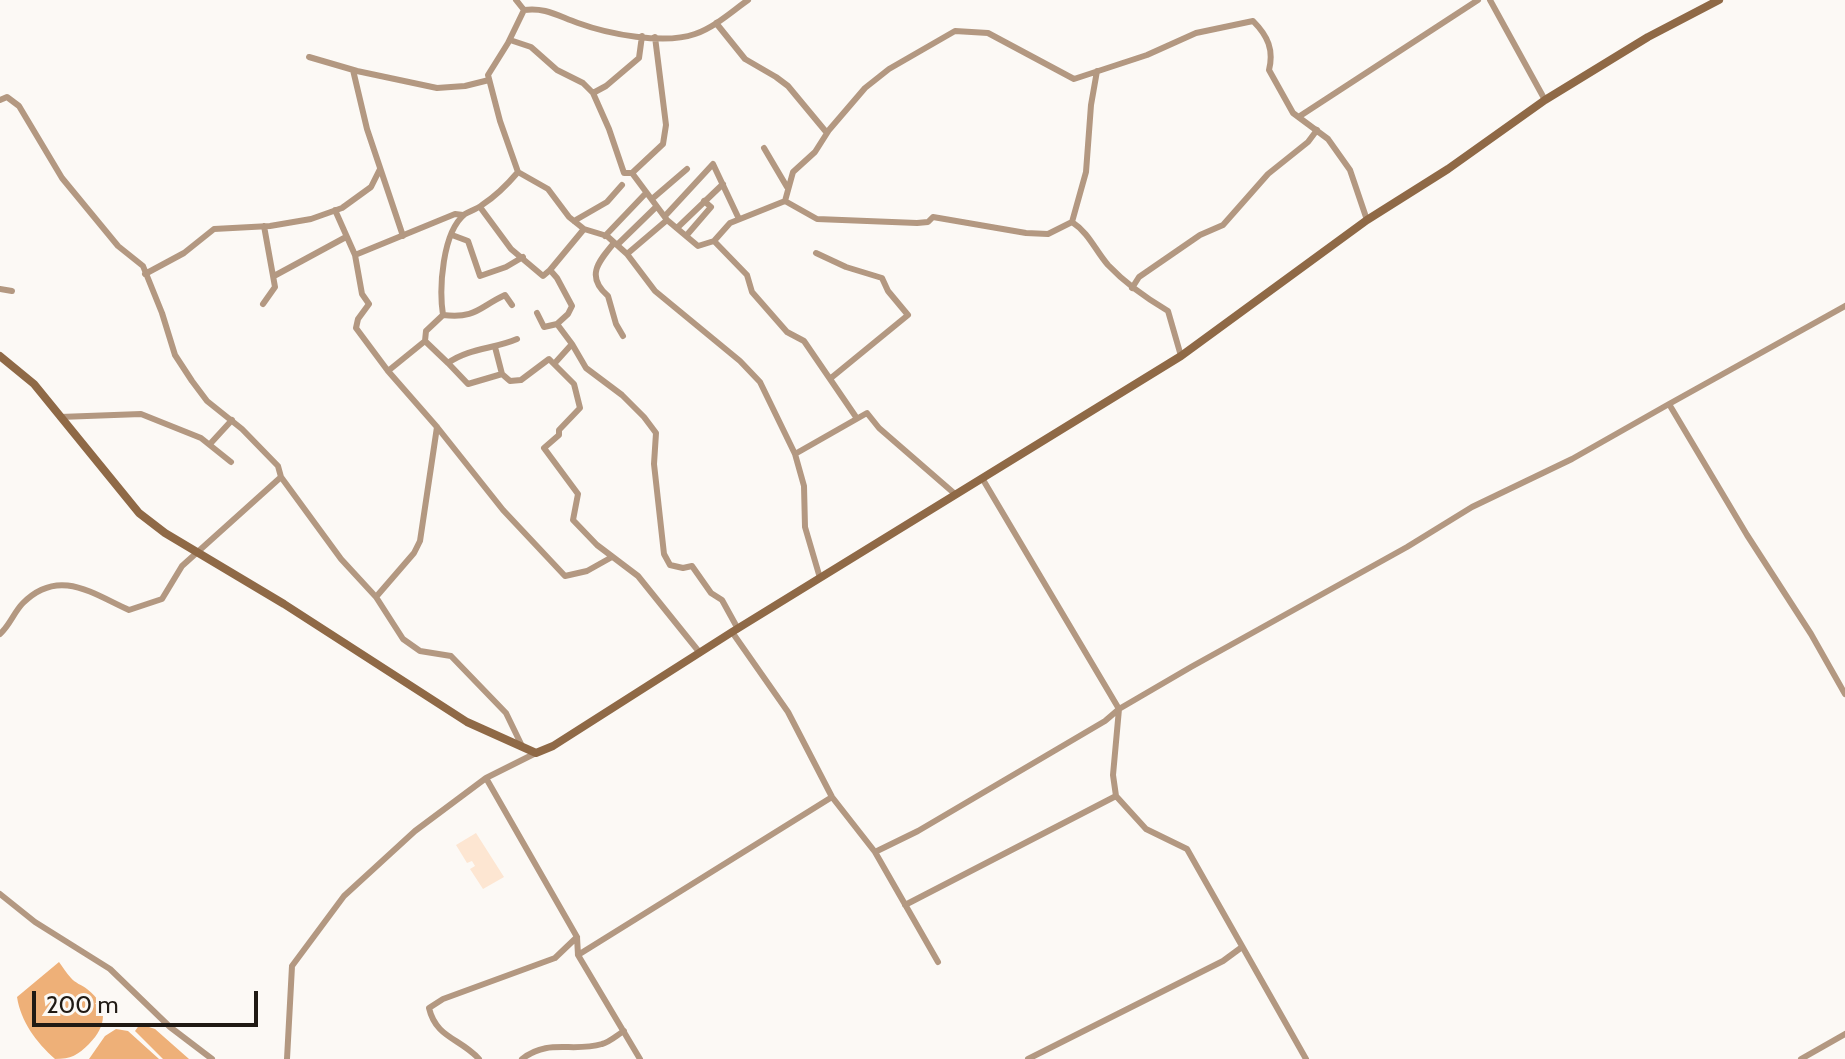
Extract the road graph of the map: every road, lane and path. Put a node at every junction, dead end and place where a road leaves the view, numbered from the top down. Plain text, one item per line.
1 (516, 0) edge
2 (748, 0) edge
3 (1478, 0) edge
4 (1490, 0) edge
5 (1719, 0) edge
6 (524, 10) junction
7 (716, 23) junction
8 (642, 36) junction
9 (655, 37) junction
10 (510, 40) junction
11 (309, 57) dead end
12 (353, 70) junction
13 (1097, 71) junction
14 (489, 80) junction
15 (593, 93) junction
16 (0, 100) edge
17 (1545, 100) junction
18 (1300, 116) junction
19 (1317, 130) junction
20 (827, 133) junction
21 (764, 148) dead end
22 (380, 169) junction
23 (687, 169) dead end
24 (518, 172) junction
25 (632, 173) junction
26 (723, 184) junction
27 (622, 185) dead end
28 (787, 187) junction
29 (646, 193) junction
30 (652, 199) junction
31 (704, 201) junction
32 (785, 201) junction
33 (480, 207) junction
34 (656, 207) junction
35 (335, 210) junction
36 (463, 215) junction
37 (666, 218) junction
38 (739, 219) junction
39 (1367, 220) junction
40 (574, 221) junction
41 (1072, 222) junction
42 (264, 226) junction
43 (677, 228) junction
44 (584, 229) junction
45 (452, 235) junction
46 (403, 236) junction
47 (605, 236) junction
48 (686, 236) junction
49 (346, 237) junction
50 (714, 241) junction
51 (615, 244) junction
52 (816, 253) dead end
53 (627, 254) junction
54 (355, 255) junction
55 (523, 257) junction
56 (550, 270) junction
57 (145, 274) junction
58 (274, 276) junction
59 (1132, 288) junction
60 (0, 289) edge
61 (12, 291) dead end
62 (263, 304) dead end
63 (512, 305) dead end
64 (1845, 306) edge
65 (537, 313) dead end
66 (443, 315) junction
67 (557, 324) junction
68 (623, 336) dead end
69 (517, 339) dead end
70 (425, 341) junction
71 (572, 344) junction
72 (495, 347) junction
73 (0, 356) edge
74 (1181, 356) junction
75 (448, 363) junction
76 (554, 364) junction
77 (388, 371) junction
78 (502, 374) junction
79 (831, 378) junction
80 (1669, 404) junction
81 (60, 417) junction
82 (856, 417) junction
83 (232, 420) junction
84 (437, 427) junction
85 (210, 444) junction
86 (795, 454) junction
87 (231, 462) dead end
88 (281, 477) junction
89 (982, 478) junction
90 (955, 494) junction
91 (196, 554) junction
92 (612, 557) junction
93 (820, 578) junction
94 (376, 597) junction
95 (735, 630) junction
96 (0, 634) edge
97 (700, 653) junction
98 (1845, 694) edge
99 (1119, 709) junction
100 (522, 746) junction
101 (536, 753) junction
102 (486, 778) junction
103 (1116, 796) junction
104 (832, 797) junction
105 (875, 852) junction
106 (0, 894) edge
107 (905, 905) junction
108 (577, 937) junction
109 (1242, 947) junction
110 (578, 955) junction
111 (938, 962) dead end
112 (624, 1031) junction
113 (1845, 1034) edge
114 (212, 1059) edge
115 (287, 1059) edge
116 (479, 1059) edge
117 (522, 1059) edge
118 (640, 1059) edge
119 (1028, 1059) edge
120 (1306, 1059) edge
121 (1801, 1059) edge

1 - 6 street
2 - 7 street
3 - 18 street
4 - 17 street
5 - 17 street
6 - 8 street
6 - 10 street
7 - 9 street
7 - 20 street
8 - 9 street
8 - 15 street
9 - 25 street
10 - 14 street
10 - 15 street
11 - 12 street
12 - 14 street
12 - 22 street
13 - 18 street
13 - 20 street
13 - 41 street
14 - 24 street
15 - 25 street
16 - 57 street
17 - 39 street
18 - 19 street
19 - 39 street
19 - 59 street
20 - 28 street
21 - 28 street
22 - 35 street
22 - 46 street
23 - 30 street
24 - 33 street
24 - 40 street
25 - 29 street
26 - 31 street
26 - 37 street
26 - 38 street
27 - 40 street
28 - 32 street
29 - 30 street
29 - 47 street
30 - 34 street
31 - 43 street
31 - 48 street
32 - 38 street
32 - 41 street
33 - 36 street
33 - 55 street
34 - 37 street
34 - 51 street
35 - 42 street
35 - 49 street
36 - 45 street
36 - 46 street
37 - 43 street
37 - 53 street
38 - 50 street
39 - 74 street
40 - 44 street
41 - 59 street
42 - 57 street
42 - 58 street
43 - 48 street
44 - 47 street
44 - 56 street
45 - 55 street
45 - 66 street
46 - 54 street
47 - 51 street
48 - 50 street
49 - 54 street
49 - 58 street
50 - 79 street
51 - 53 street
51 - 68 street
52 - 79 street
53 - 86 street
54 - 77 street
55 - 56 street
56 - 67 street
57 - 83 street
58 - 62 street
59 - 74 street
60 - 61 street
63 - 66 street
64 - 80 street
65 - 67 street
66 - 70 street
67 - 71 street
69 - 72 street
70 - 75 street
70 - 77 street
71 - 76 street
71 - 95 street
72 - 75 street
72 - 78 street
73 - 81 street
74 - 89 street
75 - 78 street
76 - 78 street
76 - 92 street
77 - 84 street
79 - 82 street
80 - 98 street
80 - 99 street
81 - 85 street
81 - 91 street
82 - 86 street
82 - 90 street
83 - 85 street
83 - 88 street
84 - 92 street
84 - 94 street
85 - 87 street
86 - 93 street
88 - 91 street
88 - 94 street
89 - 90 street
89 - 99 street
90 - 93 street
91 - 96 street
91 - 100 street
92 - 97 street
93 - 95 street
94 - 100 street
95 - 97 street
95 - 104 street
97 - 101 street
99 - 103 street
99 - 105 street
100 - 101 street
101 - 102 street
102 - 108 street
102 - 115 street
103 - 107 street
103 - 109 street
104 - 105 street
104 - 110 street
105 - 107 street
106 - 114 street
107 - 111 street
108 - 110 street
108 - 116 street
109 - 119 street
109 - 120 street
110 - 112 street
112 - 117 street
112 - 118 street
113 - 121 street

